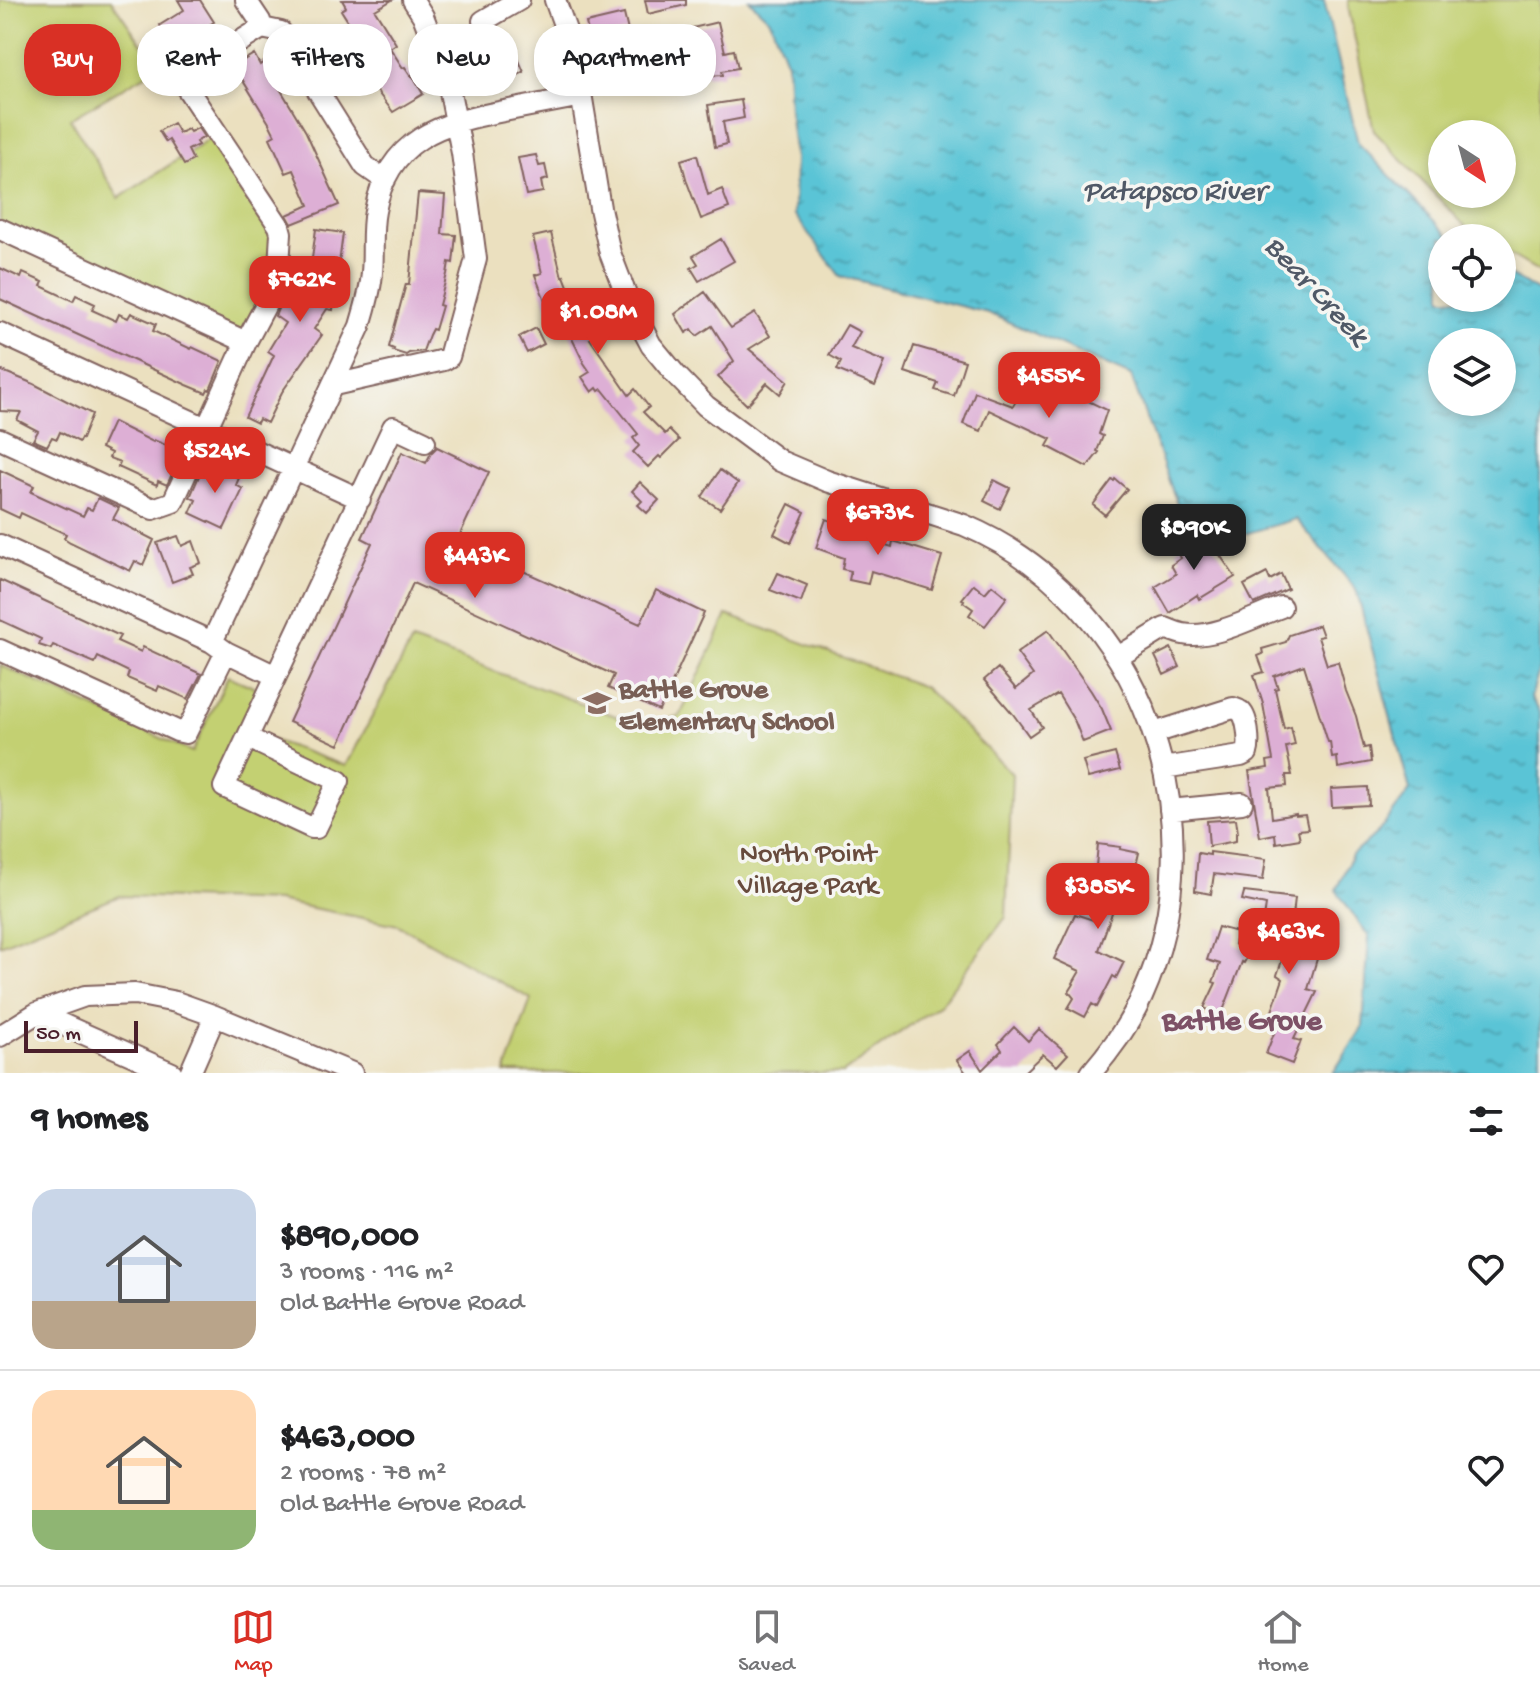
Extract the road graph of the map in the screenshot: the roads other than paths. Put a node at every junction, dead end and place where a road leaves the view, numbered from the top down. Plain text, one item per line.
1 (246, 0) edge
2 (413, 0) edge
3 (519, 0) edge
4 (555, 0) edge
5 (483, 21) dead end
6 (264, 24) edge
7 (564, 24) edge
8 (263, 34) edge
9 (317, 96) edge
10 (582, 96) joint
11 (456, 122) junction
12 (385, 180) junction
13 (0, 229) edge
14 (0, 333) edge
15 (246, 342) junction
16 (334, 385) junction
17 (207, 429) junction
18 (0, 439) edge
19 (425, 442) dead end
20 (293, 468) junction
21 (360, 499) junction
22 (0, 545) edge
23 (1281, 607) dead end
24 (219, 647) junction
25 (0, 650) edge
26 (1118, 657) junction
27 (276, 676) junction
28 (1154, 733) junction
29 (248, 738) junction
30 (1163, 768) junction
31 (1242, 803) dead end
32 (1170, 810) junction
33 (37, 1013) junction
34 (215, 1016) junction
35 (0, 1036) edge
36 (172, 1073) edge
37 (190, 1073) edge
38 (352, 1073) edge
39 (1091, 1073) edge

1 - 6 street
2 - 11 street
3 - 5 street
4 - 7 street
8 - 15 street
9 - 12 street
10 - 11 street
10 - 26 street
11 - 12 street
11 - 16 street
12 - 16 street
13 - 15 street
14 - 17 street
15 - 17 street
16 - 20 street
17 - 18 street
17 - 20 street
19 - 21 street
20 - 21 street
20 - 24 street
21 - 27 street
22 - 24 street
23 - 26 street
24 - 25 street
24 - 27 street
26 - 28 street
27 - 29 street
28 - 30 street
28 - 30 street
29 - 29 street
30 - 32 street
31 - 32 street
32 - 39 street
33 - 34 street
33 - 35 street
33 - 36 street
34 - 37 street
34 - 38 street

